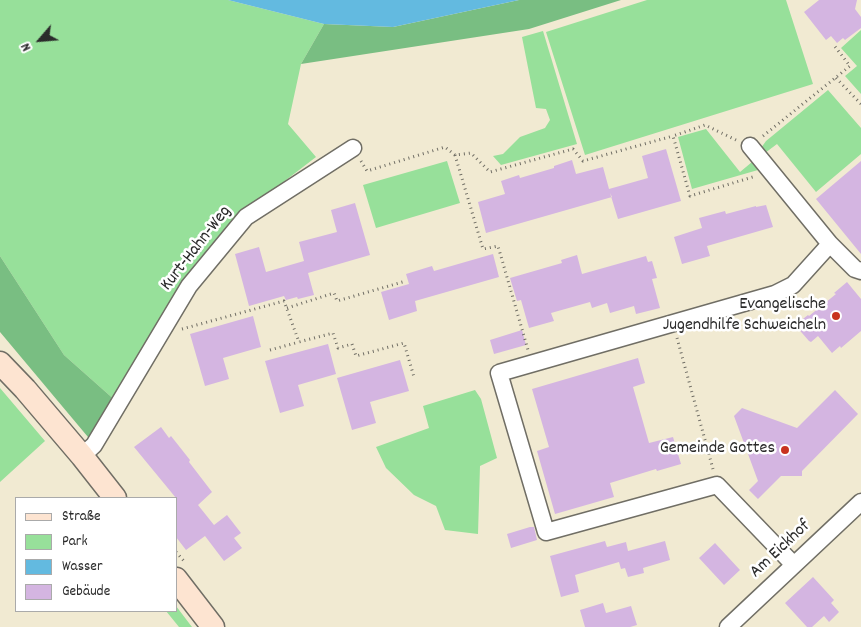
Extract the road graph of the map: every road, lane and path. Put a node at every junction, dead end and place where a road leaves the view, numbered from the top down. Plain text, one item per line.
1 (833, 44) dead end
2 (836, 78) junction
3 (861, 104) edge
4 (673, 136) junction
5 (750, 146) junction
6 (353, 148) joint
7 (455, 155) junction
8 (771, 172) junction
9 (830, 244) junction
10 (861, 271) edge
11 (406, 281) dead end
12 (287, 308) junction
13 (673, 323) junction
14 (159, 336) junction
15 (299, 342) junction
16 (270, 350) dead end
17 (0, 363) edge
18 (532, 363) junction
19 (414, 377) dead end
20 (82, 456) junction
21 (717, 485) junction
22 (113, 497) edge
23 (861, 502) edge
24 (794, 564) junction
25 (178, 582) edge
26 (213, 627) edge
27 (728, 627) edge

1 - 2 path
2 - 3 path
2 - 5 path
4 - 5 path
4 - 7 path
4 - 8 path
5 - 8 street
6 - 7 path
6 - 14 street, Kurt-Hahn-Weg
7 - 18 path
8 - 9 street
9 - 10 street
9 - 13 street
11 - 12 path
12 - 14 path
12 - 15 path
13 - 18 street
13 - 21 path
14 - 20 street, Kurt-Hahn-Weg
15 - 16 path
15 - 19 path
17 - 20 street
18 - 21 street
20 - 22 street
21 - 24 street
23 - 24 street, Am Eickhof
24 - 27 street, Am Eickhof
25 - 26 street

